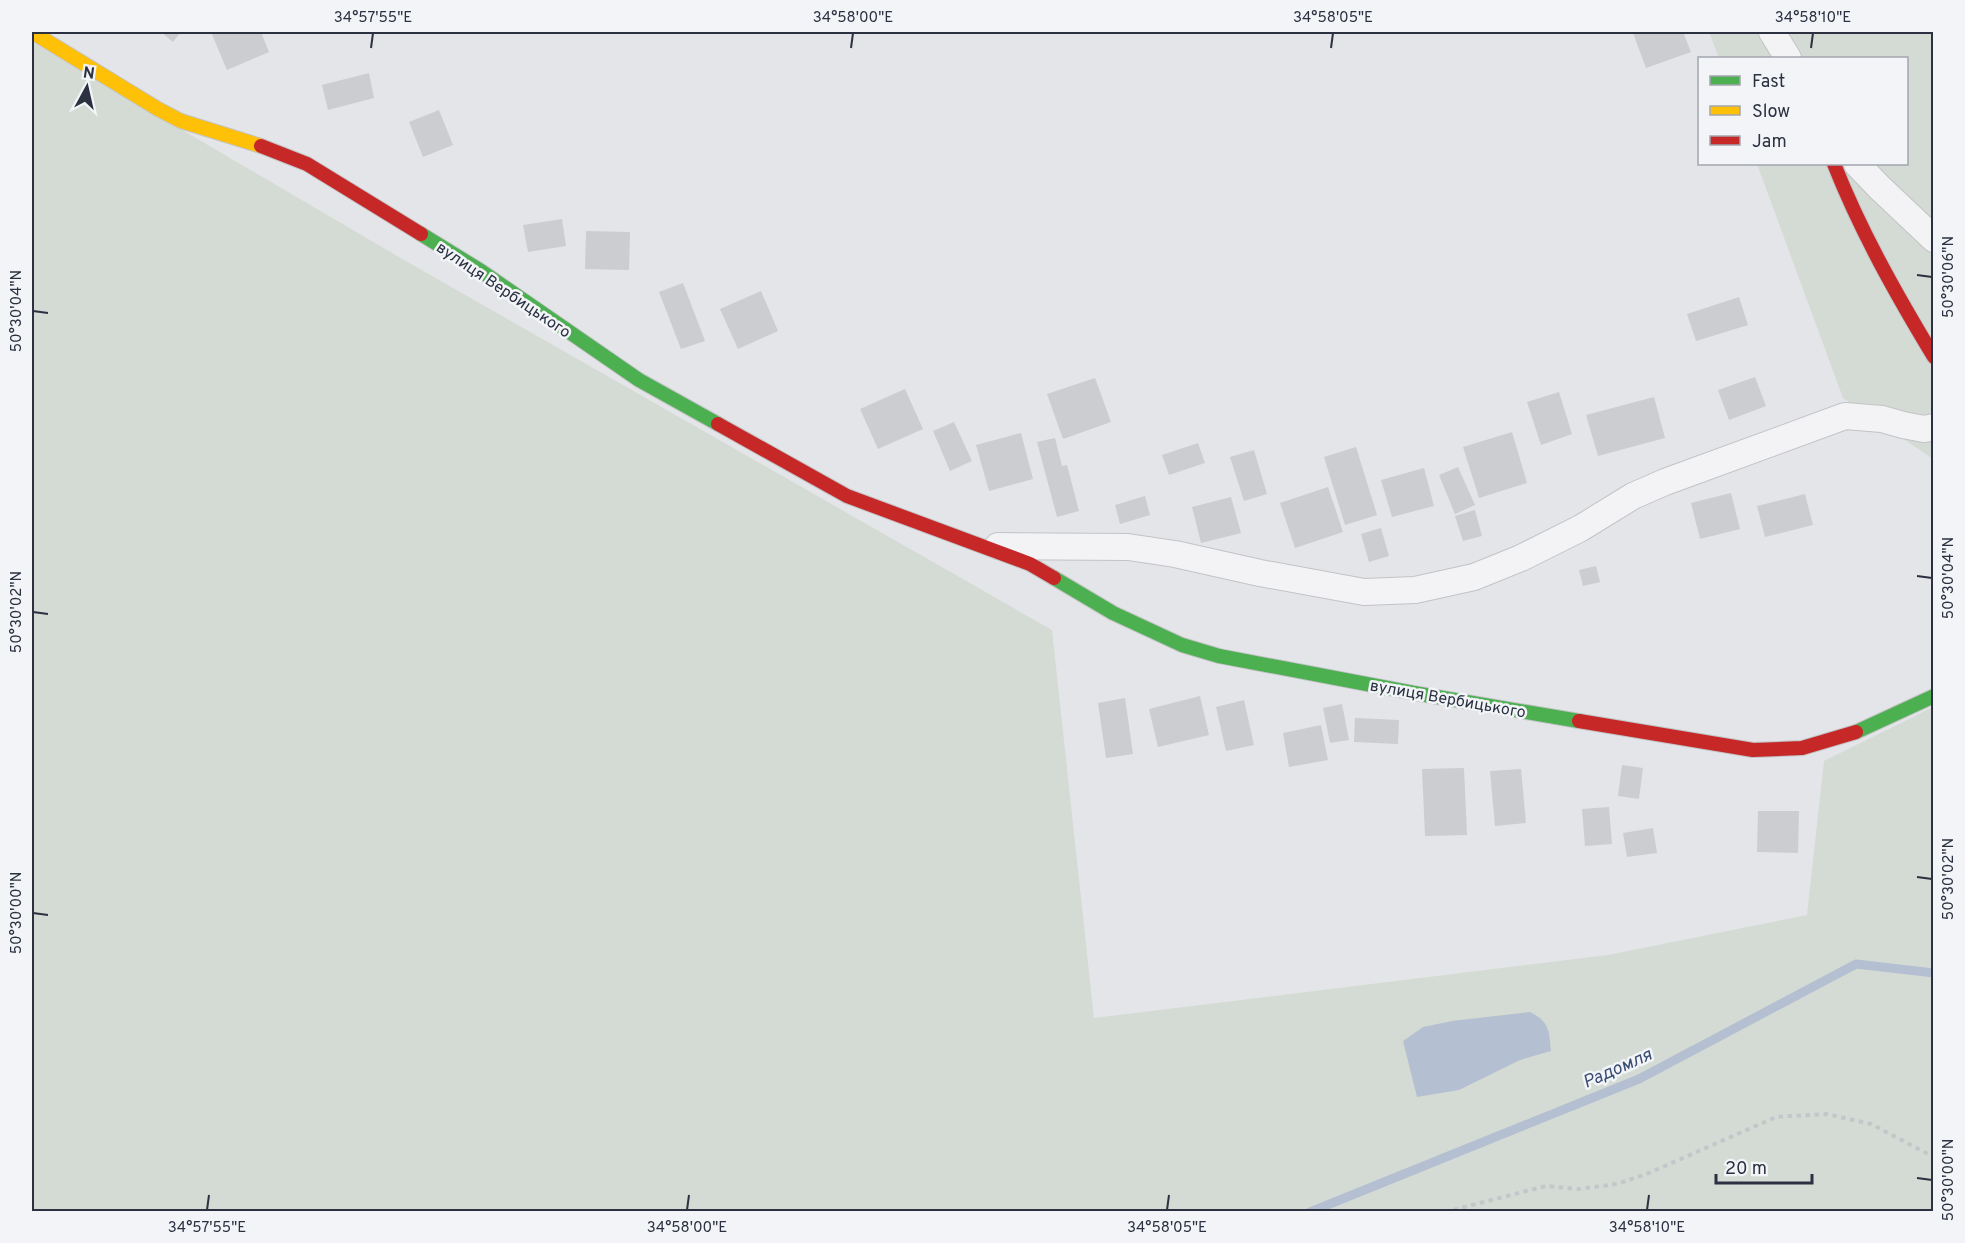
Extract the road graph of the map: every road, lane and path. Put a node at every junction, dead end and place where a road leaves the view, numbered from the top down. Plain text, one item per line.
1 (32, 32) edge
2 (1772, 32) edge
3 (1787, 57) edge
4 (1834, 165) edge
5 (1858, 165) edge
6 (1934, 239) edge
7 (1934, 357) edge
8 (1934, 427) edge
9 (977, 545) junction
10 (1934, 696) edge
11 (1934, 1156) edge
12 (1445, 1212) edge

1 - 9 street, вулиця Вербицького
2 - 3 street
4 - 7 street
5 - 6 street
8 - 9 street, вулиця Вербицького
9 - 10 street, вулиця Вербицького
11 - 12 path

